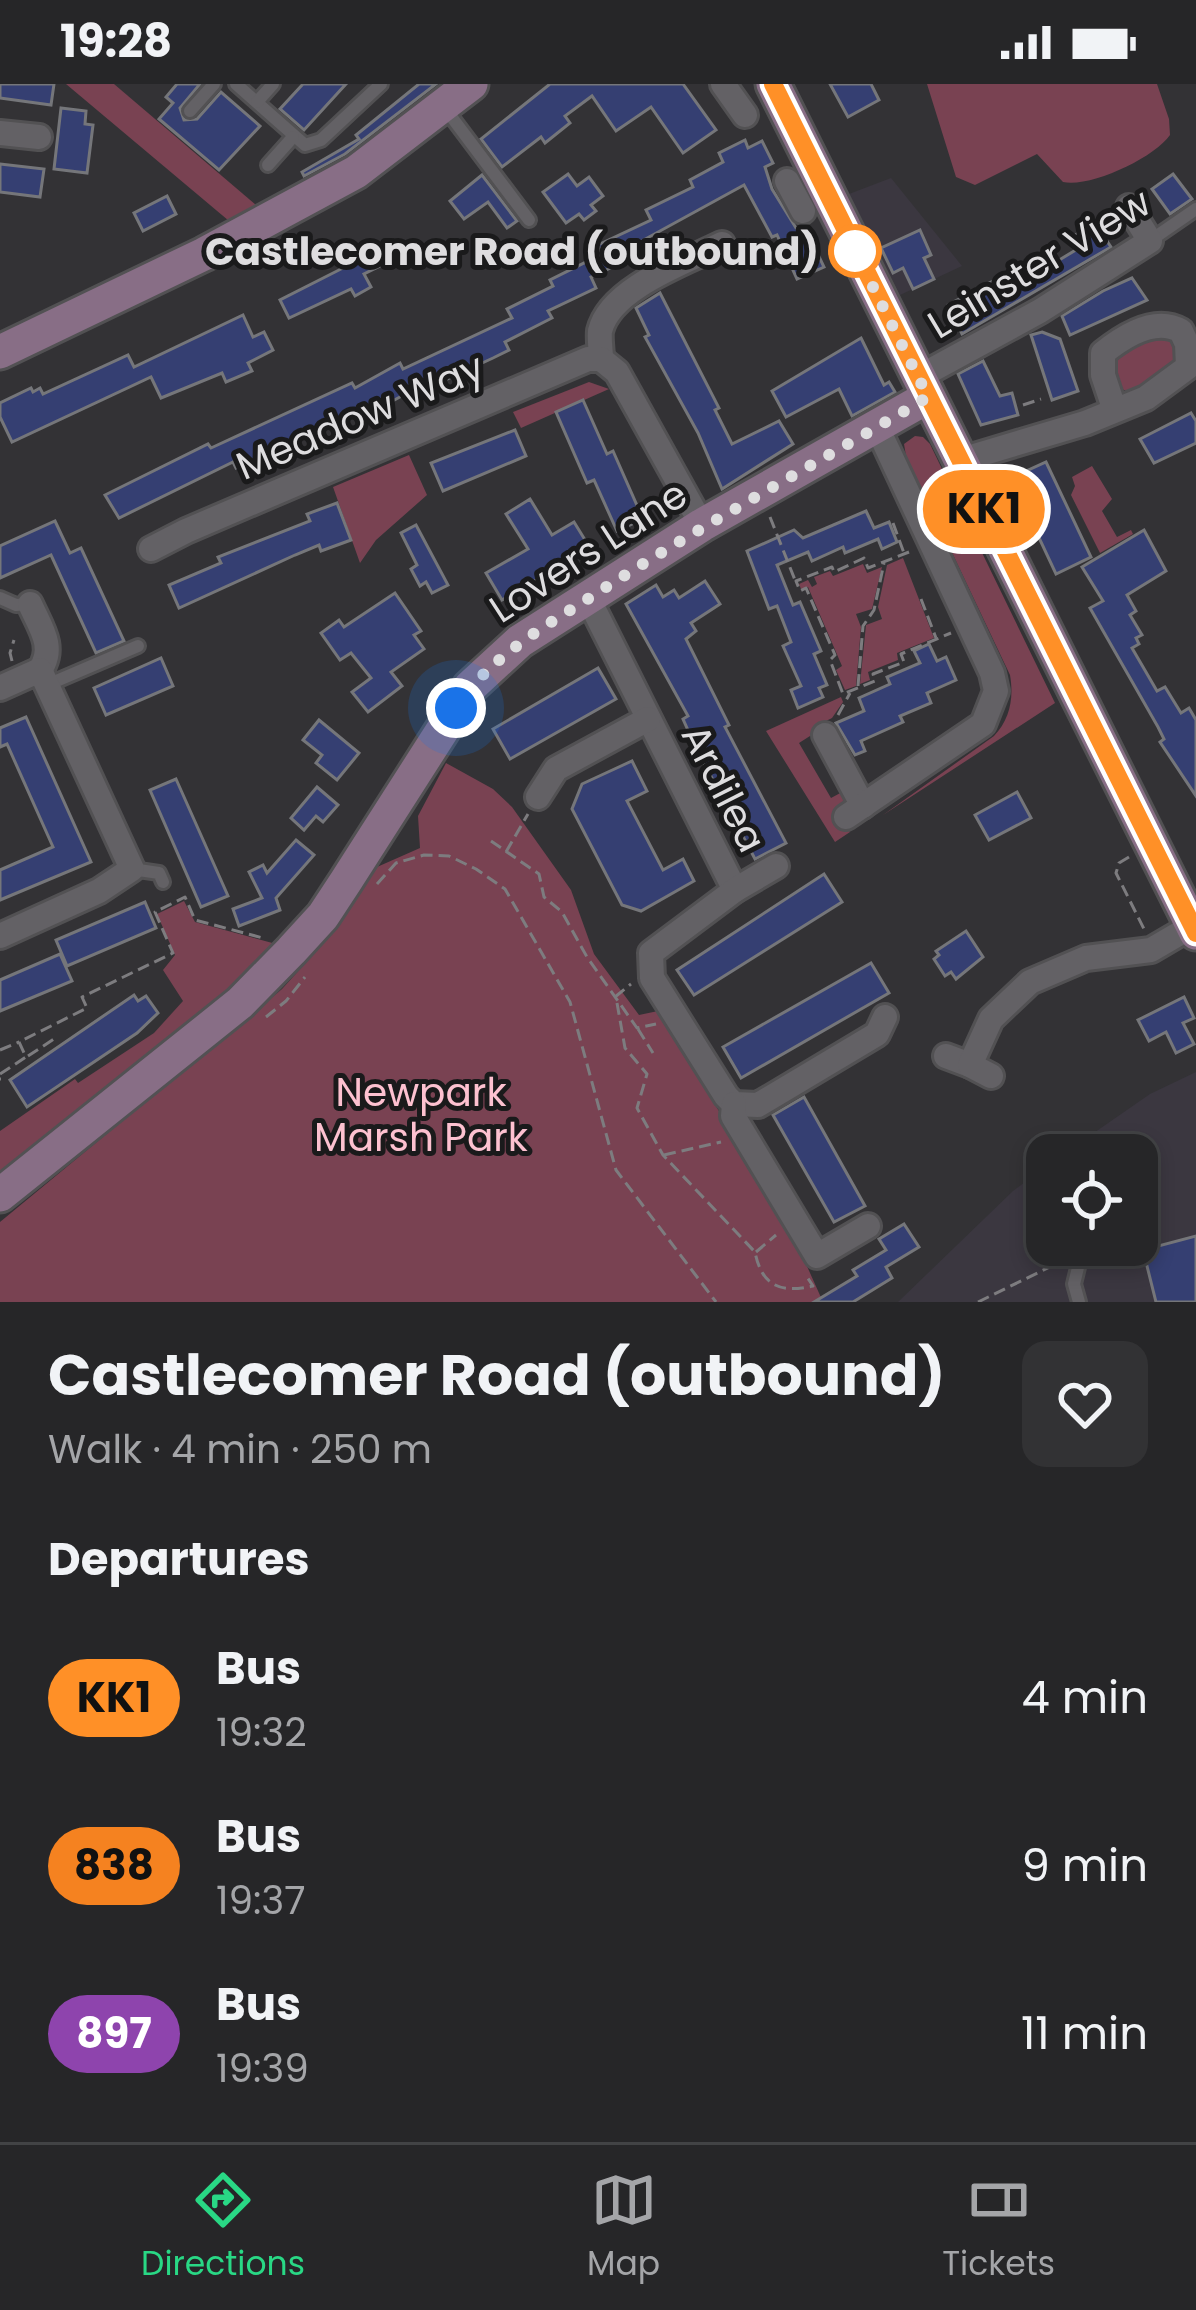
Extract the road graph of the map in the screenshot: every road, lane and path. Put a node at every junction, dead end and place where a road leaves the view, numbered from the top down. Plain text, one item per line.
1 (214, 84) edge
2 (236, 84) edge
3 (273, 84) edge
4 (381, 84) edge
5 (471, 84) edge
6 (762, 84) edge
7 (773, 84) edge
8 (735, 100) edge
9 (256, 102) junction
10 (443, 106) junction
11 (190, 112) dead end
12 (0, 133) edge
13 (39, 137) dead end
14 (293, 137) junction
15 (268, 165) dead end
16 (1129, 207) dead end
17 (1196, 209) edge
18 (529, 220) dead end
19 (1150, 241) junction
20 (722, 244) dead end
21 (0, 352) edge
22 (601, 359) junction
23 (924, 387) junction
24 (1041, 400) dead end
25 (1023, 405) dead end
26 (1111, 410) dead end
27 (877, 427) junction
28 (961, 460) junction
29 (892, 524) dead end
30 (702, 525) junction
31 (779, 541) dead end
32 (920, 548) dead end
33 (151, 549) dead end
34 (903, 554) junction
35 (885, 562) junction
36 (796, 581) junction
37 (0, 598) edge
38 (588, 598) junction
39 (921, 599) dead end
40 (30, 604) joint
41 (960, 629) dead end
42 (937, 639) junction
43 (138, 646) dead end
44 (43, 678) junction
45 (0, 688) edge
46 (859, 688) junction
47 (851, 691) junction
48 (648, 719) junction
49 (830, 727) joint
50 (538, 797) joint
51 (491, 841) dead end
52 (1150, 842) junction
53 (506, 852) junction
54 (776, 866) dead end
55 (132, 869) junction
56 (163, 882) dead end
57 (735, 890) junction
58 (364, 898) dead end
59 (1194, 930) edge
60 (0, 936) edge
61 (1154, 948) junction
62 (302, 959) junction
63 (617, 1003) junction
64 (87, 1008) junction
65 (92, 1016) dead end
66 (885, 1017) dead end
67 (257, 1023) dead end
68 (656, 1024) dead end
69 (637, 1028) junction
70 (57, 1037) dead end
71 (19, 1042) junction
72 (0, 1050) edge
73 (653, 1053) dead end
74 (28, 1058) junction
75 (969, 1066) dead end
76 (0, 1077) edge
77 (734, 1104) junction
78 (728, 1140) dead end
79 (662, 1155) junction
80 (0, 1196) edge
81 (779, 1222) dead end
82 (868, 1226) dead end
83 (755, 1252) junction
84 (1051, 1266) edge
85 (1078, 1266) edge
86 (801, 1269) dead end
87 (716, 1302) edge
88 (978, 1302) edge
89 (1079, 1302) edge

1 - 11 lane
2 - 9 lane
3 - 9 lane
4 - 14 lane
5 - 10 street
6 - 8 street
7 - 23 street
9 - 14 lane
10 - 18 lane
10 - 21 street
12 - 13 street
14 - 15 lane
16 - 19 street
17 - 19 lane, Leinster View
19 - 23 street, Leinster View
20 - 22 street
22 - 30 street
22 - 33 street, Meadow Way
23 - 27 street, Lovers Lane
23 - 28 street
24 - 25 path
26 - 28 street
27 - 30 street, Lovers Lane
27 - 49 street
28 - 52 street
29 - 34 path
30 - 38 street, Lovers Lane
31 - 36 path
32 - 34 path
34 - 35 path
35 - 36 path
35 - 46 path
36 - 47 path
37 - 40 lane
38 - 48 street, Ardilea
38 - 62 street, Lovers Lane
39 - 42 path
40 - 44 street
41 - 42 path
42 - 46 path
43 - 44 lane
44 - 45 street
44 - 55 street
46 - 47 path
47 - 49 path
48 - 50 street, Ardilea
48 - 57 street, Ardilea
50 - 53 path
51 - 53 path
52 - 59 street
52 - 61 path
53 - 63 path
54 - 57 street, Ardilea
55 - 56 lane
55 - 60 street
57 - 77 street, Ardilea
58 - 87 path
59 - 61 street
61 - 75 street
62 - 64 path
62 - 67 path
62 - 80 street, Lovers Lane
63 - 69 path
63 - 79 path
64 - 65 path
64 - 71 path
66 - 77 street
68 - 69 path
69 - 73 path
70 - 74 path
71 - 72 path
71 - 74 path
74 - 76 path
77 - 82 street, Ardilea
78 - 79 path
79 - 83 path
81 - 83 path
83 - 86 path
84 - 88 path
85 - 89 lane

